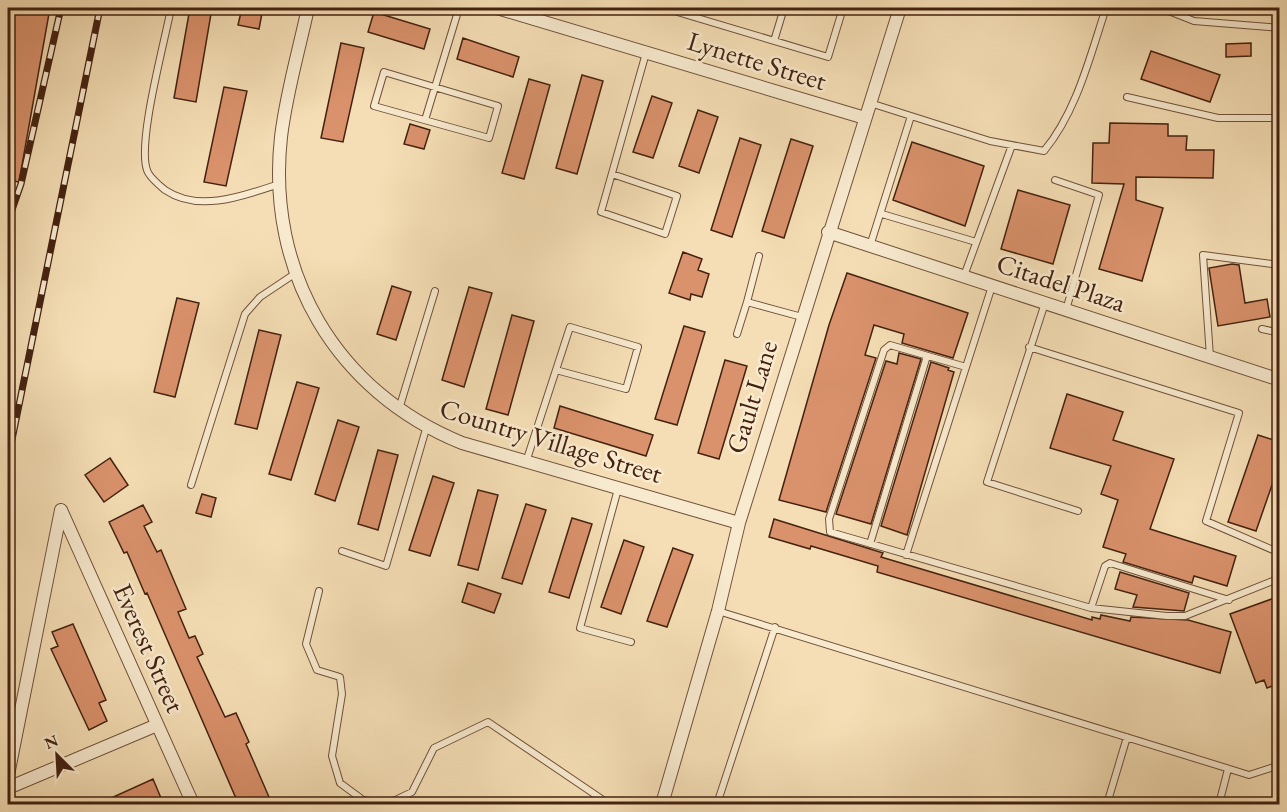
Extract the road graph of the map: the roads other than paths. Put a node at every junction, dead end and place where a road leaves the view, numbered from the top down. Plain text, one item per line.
1 (171, 8) edge
2 (308, 8) edge
3 (459, 8) edge
4 (497, 8) edge
5 (664, 8) edge
6 (784, 8) edge
7 (843, 8) edge
8 (900, 8) edge
9 (1106, 8) edge
10 (1161, 8) edge
11 (1280, 28) edge
12 (774, 41) junction
13 (646, 52) junction
14 (435, 87) junction
15 (1127, 97) dead end
16 (870, 103) junction
17 (911, 116) junction
18 (865, 118) junction
19 (1280, 118) edge
20 (425, 120) junction
21 (1012, 145) junction
22 (612, 174) junction
23 (1055, 180) dead end
24 (279, 183) junction
25 (882, 214) junction
26 (828, 232) junction
27 (976, 242) junction
28 (870, 246) junction
29 (759, 256) dead end
30 (1280, 264) edge
31 (296, 273) junction
32 (964, 276) junction
33 (992, 285) junction
34 (435, 291) dead end
35 (747, 302) junction
36 (1045, 303) junction
37 (1066, 310) junction
38 (802, 317) junction
39 (1262, 329) dead end
40 (1280, 333) edge
41 (737, 334) dead end
42 (1029, 347) junction
43 (927, 356) junction
44 (1210, 358) junction
45 (966, 367) junction
46 (556, 370) junction
47 (1280, 380) edge
48 (398, 409) junction
49 (426, 429) junction
50 (526, 462) junction
51 (190, 485) dead end
52 (618, 488) junction
53 (1078, 512) dead end
54 (739, 523) junction
55 (870, 544) junction
56 (342, 551) dead end
57 (1280, 553) edge
58 (906, 555) junction
59 (1280, 578) edge
60 (319, 591) dead end
61 (1229, 600) junction
62 (1091, 608) junction
63 (718, 610) junction
64 (775, 627) junction
65 (631, 642) dead end
66 (157, 725) junction
67 (1127, 737) junction
68 (1280, 765) edge
69 (1228, 769) junction
70 (8, 775) edge
71 (8, 788) edge
72 (193, 804) edge
73 (609, 804) edge
74 (662, 804) edge
75 (717, 804) edge
76 (1107, 804) edge
77 (1219, 804) edge

1 - 24 lane
2 - 24 street, Country Village Street
3 - 14 lane
4 - 13 street, Lynette Street
5 - 12 lane
6 - 12 lane
7 - 12 lane
8 - 16 street, Gault Lane
9 - 21 lane
10 - 11 lane
13 - 18 street, Lynette Street
13 - 22 lane
14 - 20 lane
14 - 20 lane
14 - 20 lane
15 - 19 lane
16 - 17 lane
16 - 18 street, Gault Lane
17 - 21 lane
17 - 25 lane
18 - 26 street, Gault Lane
21 - 27 lane
22 - 22 lane
23 - 37 lane
24 - 31 street, Country Village Street
25 - 27 lane
25 - 28 lane
26 - 28 street, Citadel Plaza
26 - 38 street, Gault Lane
27 - 32 lane
28 - 32 street, Citadel Plaza
29 - 35 lane
30 - 44 lane
31 - 48 street, Country Village Street
31 - 51 lane
32 - 33 street, Citadel Plaza
33 - 36 street, Citadel Plaza
33 - 45 lane
34 - 48 lane
35 - 38 lane
35 - 41 lane
36 - 37 street, Citadel Plaza
36 - 42 lane
37 - 44 street, Citadel Plaza
38 - 54 street, Gault Lane
39 - 40 lane
42 - 53 lane
42 - 57 lane
43 - 45 lane
43 - 55 lane
43 - 55 lane
44 - 47 street, Citadel Plaza
45 - 58 lane
46 - 46 lane
46 - 50 lane
48 - 49 street, Country Village Street
49 - 50 street, Country Village Street
49 - 56 lane
50 - 52 street, Country Village Street
52 - 54 street, Country Village Street
52 - 65 lane
54 - 63 street, Gault Lane
55 - 58 lane
58 - 62 lane
59 - 61 lane
60 - 73 lane
61 - 62 lane
61 - 62 lane
63 - 64 lane
63 - 74 street, Gault Lane
64 - 67 lane
64 - 75 lane
66 - 70 street, Everest Street
66 - 71 street
66 - 72 street, Everest Street
67 - 69 lane
67 - 76 lane
68 - 69 lane
69 - 77 lane

